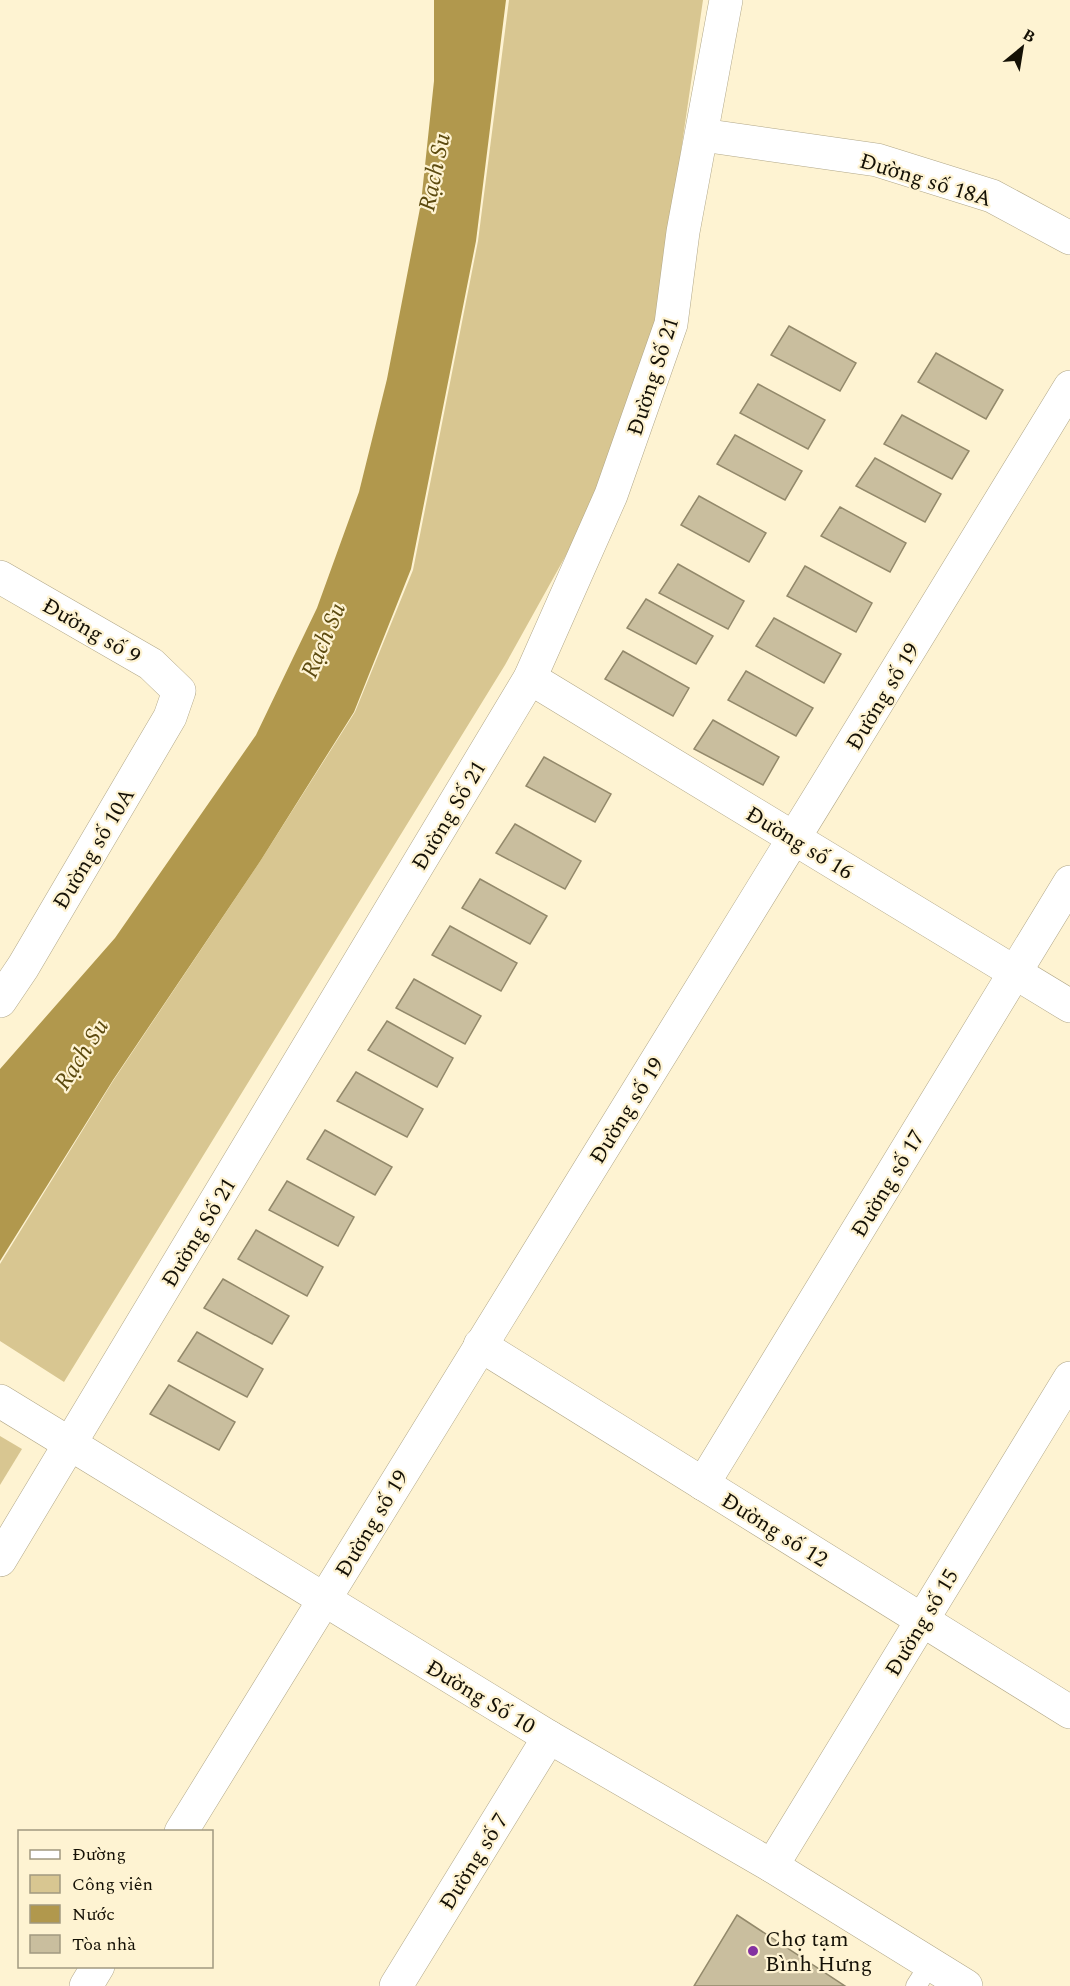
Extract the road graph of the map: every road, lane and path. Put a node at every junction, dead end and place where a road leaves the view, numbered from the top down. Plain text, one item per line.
1 (726, 0) edge
2 (702, 135) junction
3 (1070, 238) edge
4 (1070, 387) edge
5 (0, 577) edge
6 (530, 678) junction
7 (179, 691) joint
8 (795, 839) junction
9 (1070, 882) edge
10 (1015, 972) junction
11 (0, 1001) edge
12 (1070, 1006) edge
13 (480, 1345) junction
14 (1070, 1378) edge
15 (0, 1401) edge
16 (71, 1444) junction
17 (703, 1484) junction
18 (0, 1560) edge
19 (324, 1599) junction
20 (922, 1620) junction
21 (1070, 1712) edge
22 (549, 1737) junction
23 (182, 1830) edge
24 (772, 1866) junction
25 (97, 1968) edge
26 (923, 1975) edge
27 (86, 1986) edge
28 (396, 1986) edge
29 (966, 1986) edge

1 - 2 street, Đường Số 21
2 - 3 street, Đường số 18A
2 - 6 street, Đường Số 21
4 - 8 street, Đường số 19
5 - 7 street, Đường số 9
6 - 8 street, Đường số 16
6 - 16 street, Đường Số 21
7 - 11 street, Đường số 10A
8 - 10 street, Đường số 16
8 - 13 street, Đường số 19
9 - 10 street, Đường số 17
10 - 12 street, Đường số 16
10 - 17 street, Đường số 17
13 - 17 street, Đường số 12
13 - 19 street, Đường số 19
14 - 20 street, Đường số 15
15 - 16 street, Đường Số 10
16 - 18 street, Đường Số 21
16 - 19 street, Đường Số 10
17 - 20 street, Đường số 12
19 - 22 street, Đường Số 10
19 - 23 street, Đường số 19
20 - 21 street, Đường số 12
20 - 24 street, Đường số 15
22 - 24 street, Đường Số 10
22 - 28 street, Đường số 7
24 - 26 street, Đường Số 10
25 - 27 street
26 - 29 street, Đường Số 10

